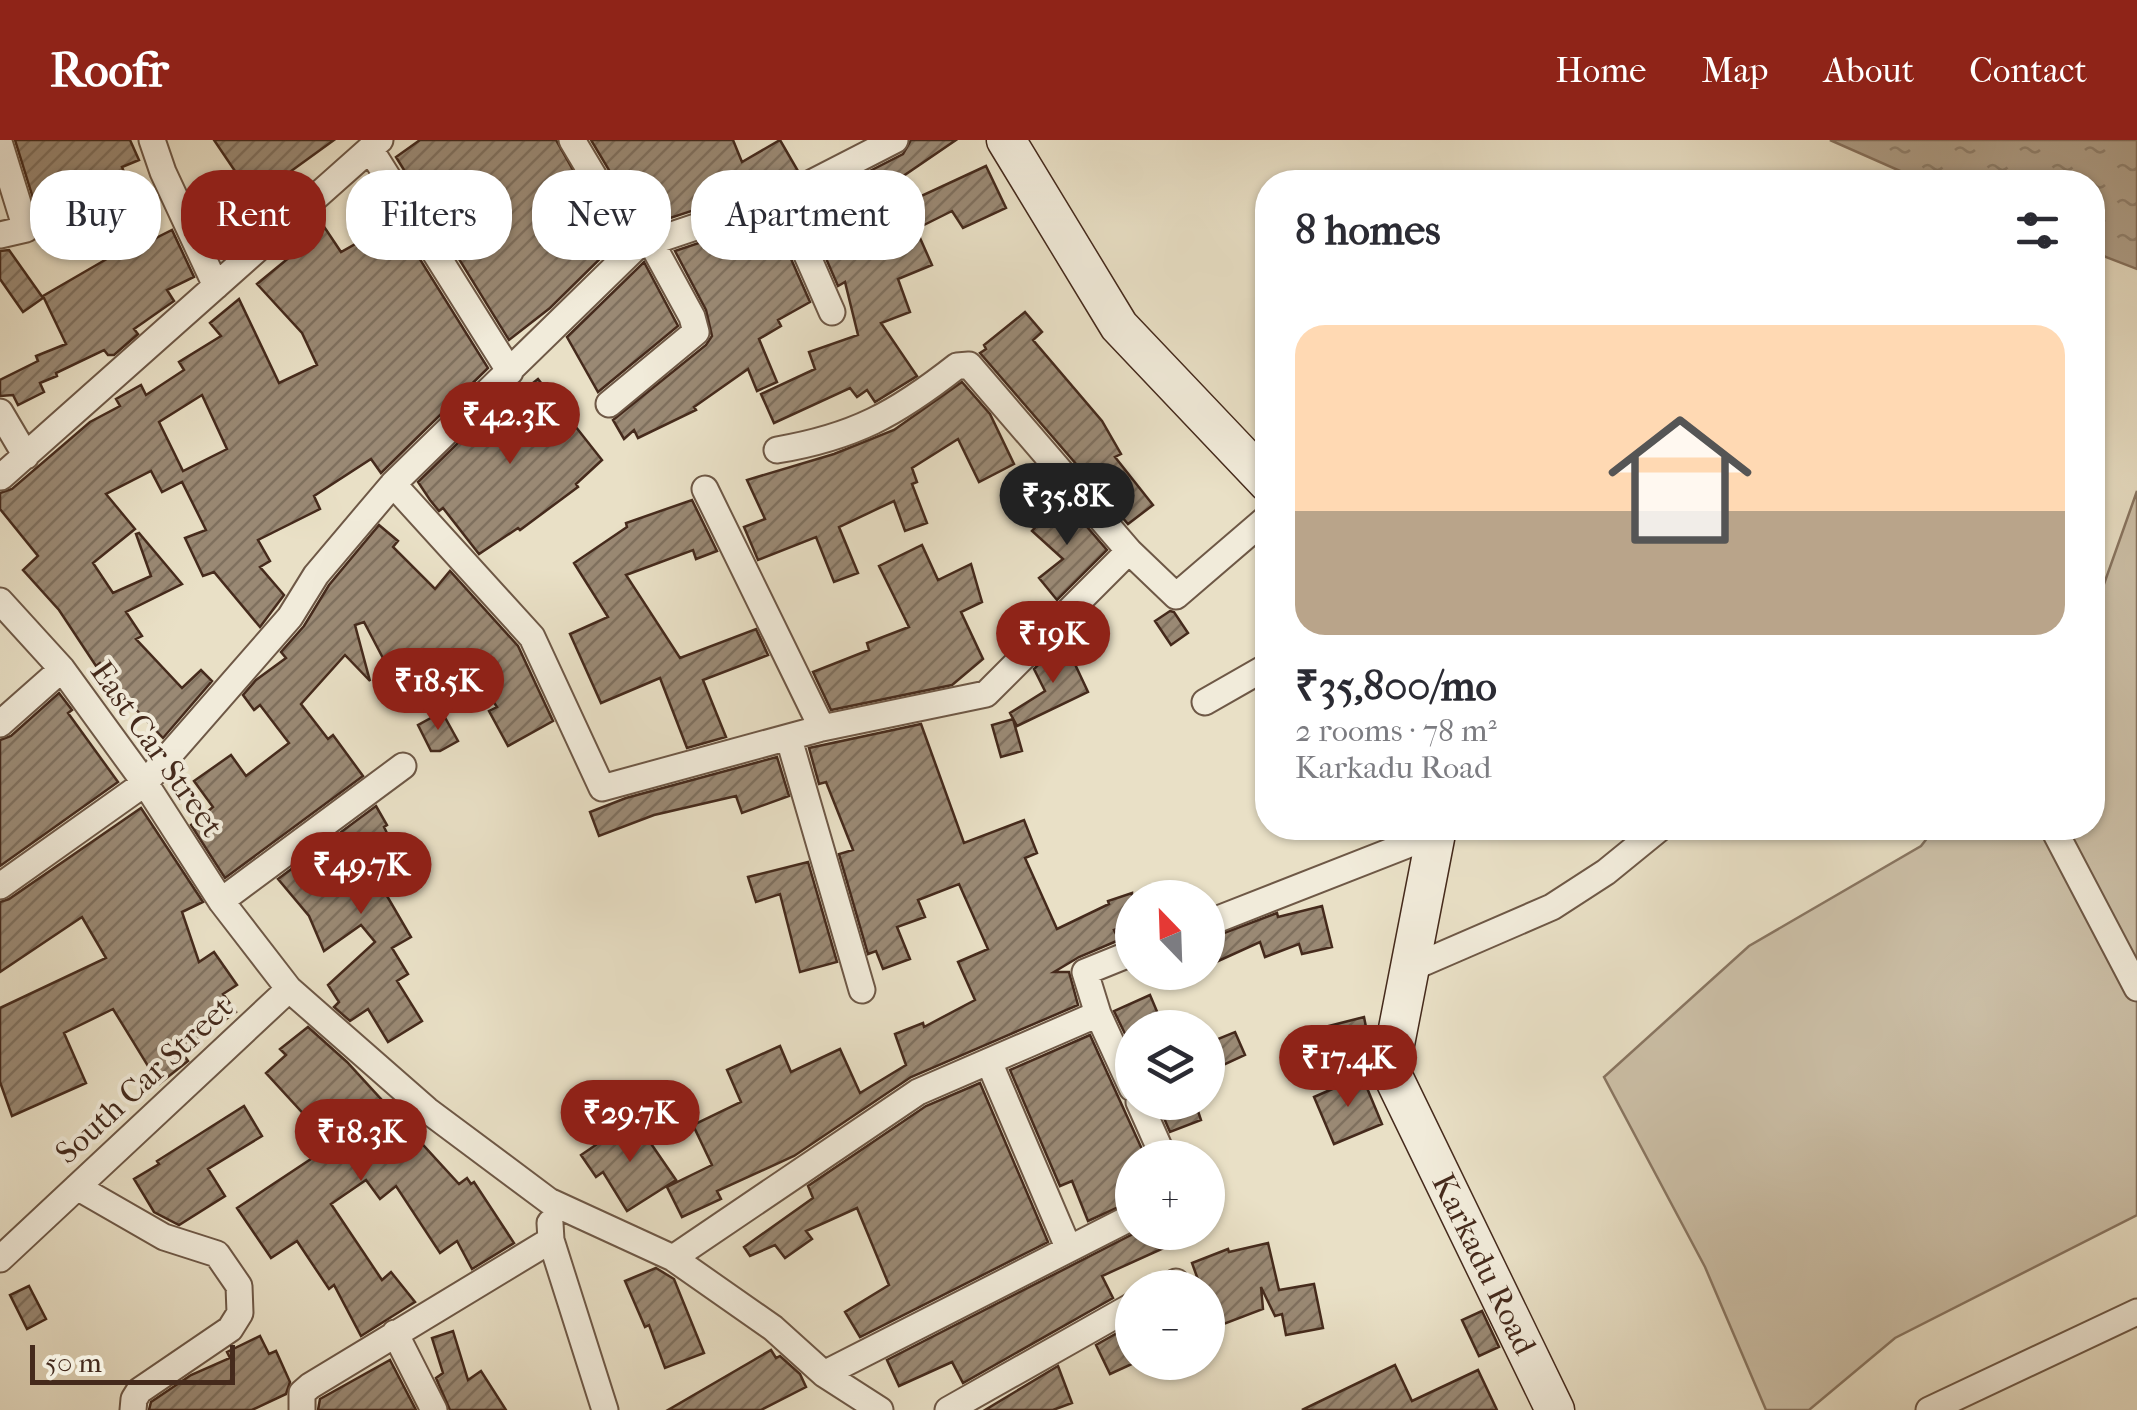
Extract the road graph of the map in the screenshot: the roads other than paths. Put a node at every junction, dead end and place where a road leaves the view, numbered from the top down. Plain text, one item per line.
1 (152, 140) edge
2 (572, 140) edge
3 (895, 140) edge
4 (1006, 140) edge
5 (0, 145) edge
6 (375, 145) edge
7 (593, 170) edge
8 (837, 170) edge
9 (0, 235) edge
10 (627, 260) edge
11 (655, 260) edge
12 (809, 260) edge
13 (216, 286) junction
14 (832, 312) dead end
15 (510, 372) junction
16 (609, 404) dead end
17 (0, 412) edge
18 (777, 450) dead end
19 (26, 456) junction
20 (1255, 469) edge
21 (1, 477) edge
22 (393, 484) junction
23 (705, 489) dead end
24 (1255, 528) edge
25 (1130, 551) junction
26 (0, 601) edge
27 (62, 669) junction
28 (1255, 673) edge
29 (1205, 702) dead end
30 (0, 724) edge
31 (822, 728) junction
32 (789, 739) junction
33 (403, 766) dead end
34 (145, 783) junction
35 (1413, 840) edge
36 (1434, 840) edge
37 (1645, 840) edge
38 (2059, 840) edge
39 (0, 886) edge
40 (222, 900) junction
41 (1225, 915) edge
42 (1115, 960) edge
43 (1409, 969) junction
44 (2137, 988) edge
45 (289, 989) junction
46 (862, 990) dead end
47 (1098, 1014) junction
48 (1115, 1051) edge
49 (989, 1062) junction
50 (76, 1188) junction
51 (549, 1201) junction
52 (1115, 1225) edge
53 (551, 1240) junction
54 (1068, 1247) junction
55 (674, 1258) junction
56 (0, 1259) edge
57 (2137, 1312) edge
58 (1115, 1316) edge
59 (395, 1333) junction
60 (824, 1374) junction
61 (134, 1410) edge
62 (302, 1410) edge
63 (434, 1410) edge
64 (606, 1410) edge
65 (880, 1410) edge
66 (948, 1410) edge
67 (1555, 1410) edge
68 (1929, 1410) edge

1 - 13 street
2 - 7 street
3 - 8 street
4 - 20 street
5 - 9 street
6 - 13 street
6 - 15 street
10 - 15 street
11 - 16 street
12 - 14 street
13 - 19 street
15 - 22 street
17 - 19 street
18 - 25 street
19 - 21 street
22 - 32 street
22 - 34 street
23 - 31 street
24 - 25 street
25 - 31 street
26 - 27 street, East Car Street
27 - 30 street
27 - 34 street, East Car Street
28 - 29 street
31 - 32 street
32 - 46 street
33 - 40 street
34 - 39 street
34 - 40 street, East Car Street
35 - 41 street
36 - 43 street, Karkadu Road
37 - 43 street
38 - 44 street
40 - 45 street, East Car Street
42 - 47 street
43 - 67 street, Karkadu Road
45 - 50 street, South Car Street
45 - 51 street, East Car Street
47 - 48 street
47 - 49 street
49 - 54 street
49 - 55 street
50 - 56 street, South Car Street
50 - 61 street
51 - 53 street
51 - 55 street, East Car Street
52 - 54 street
53 - 59 street
53 - 64 street
54 - 60 street
55 - 60 street, East Car Street
57 - 68 street
58 - 66 street
59 - 62 street
59 - 63 street
60 - 65 street, East Car Street

